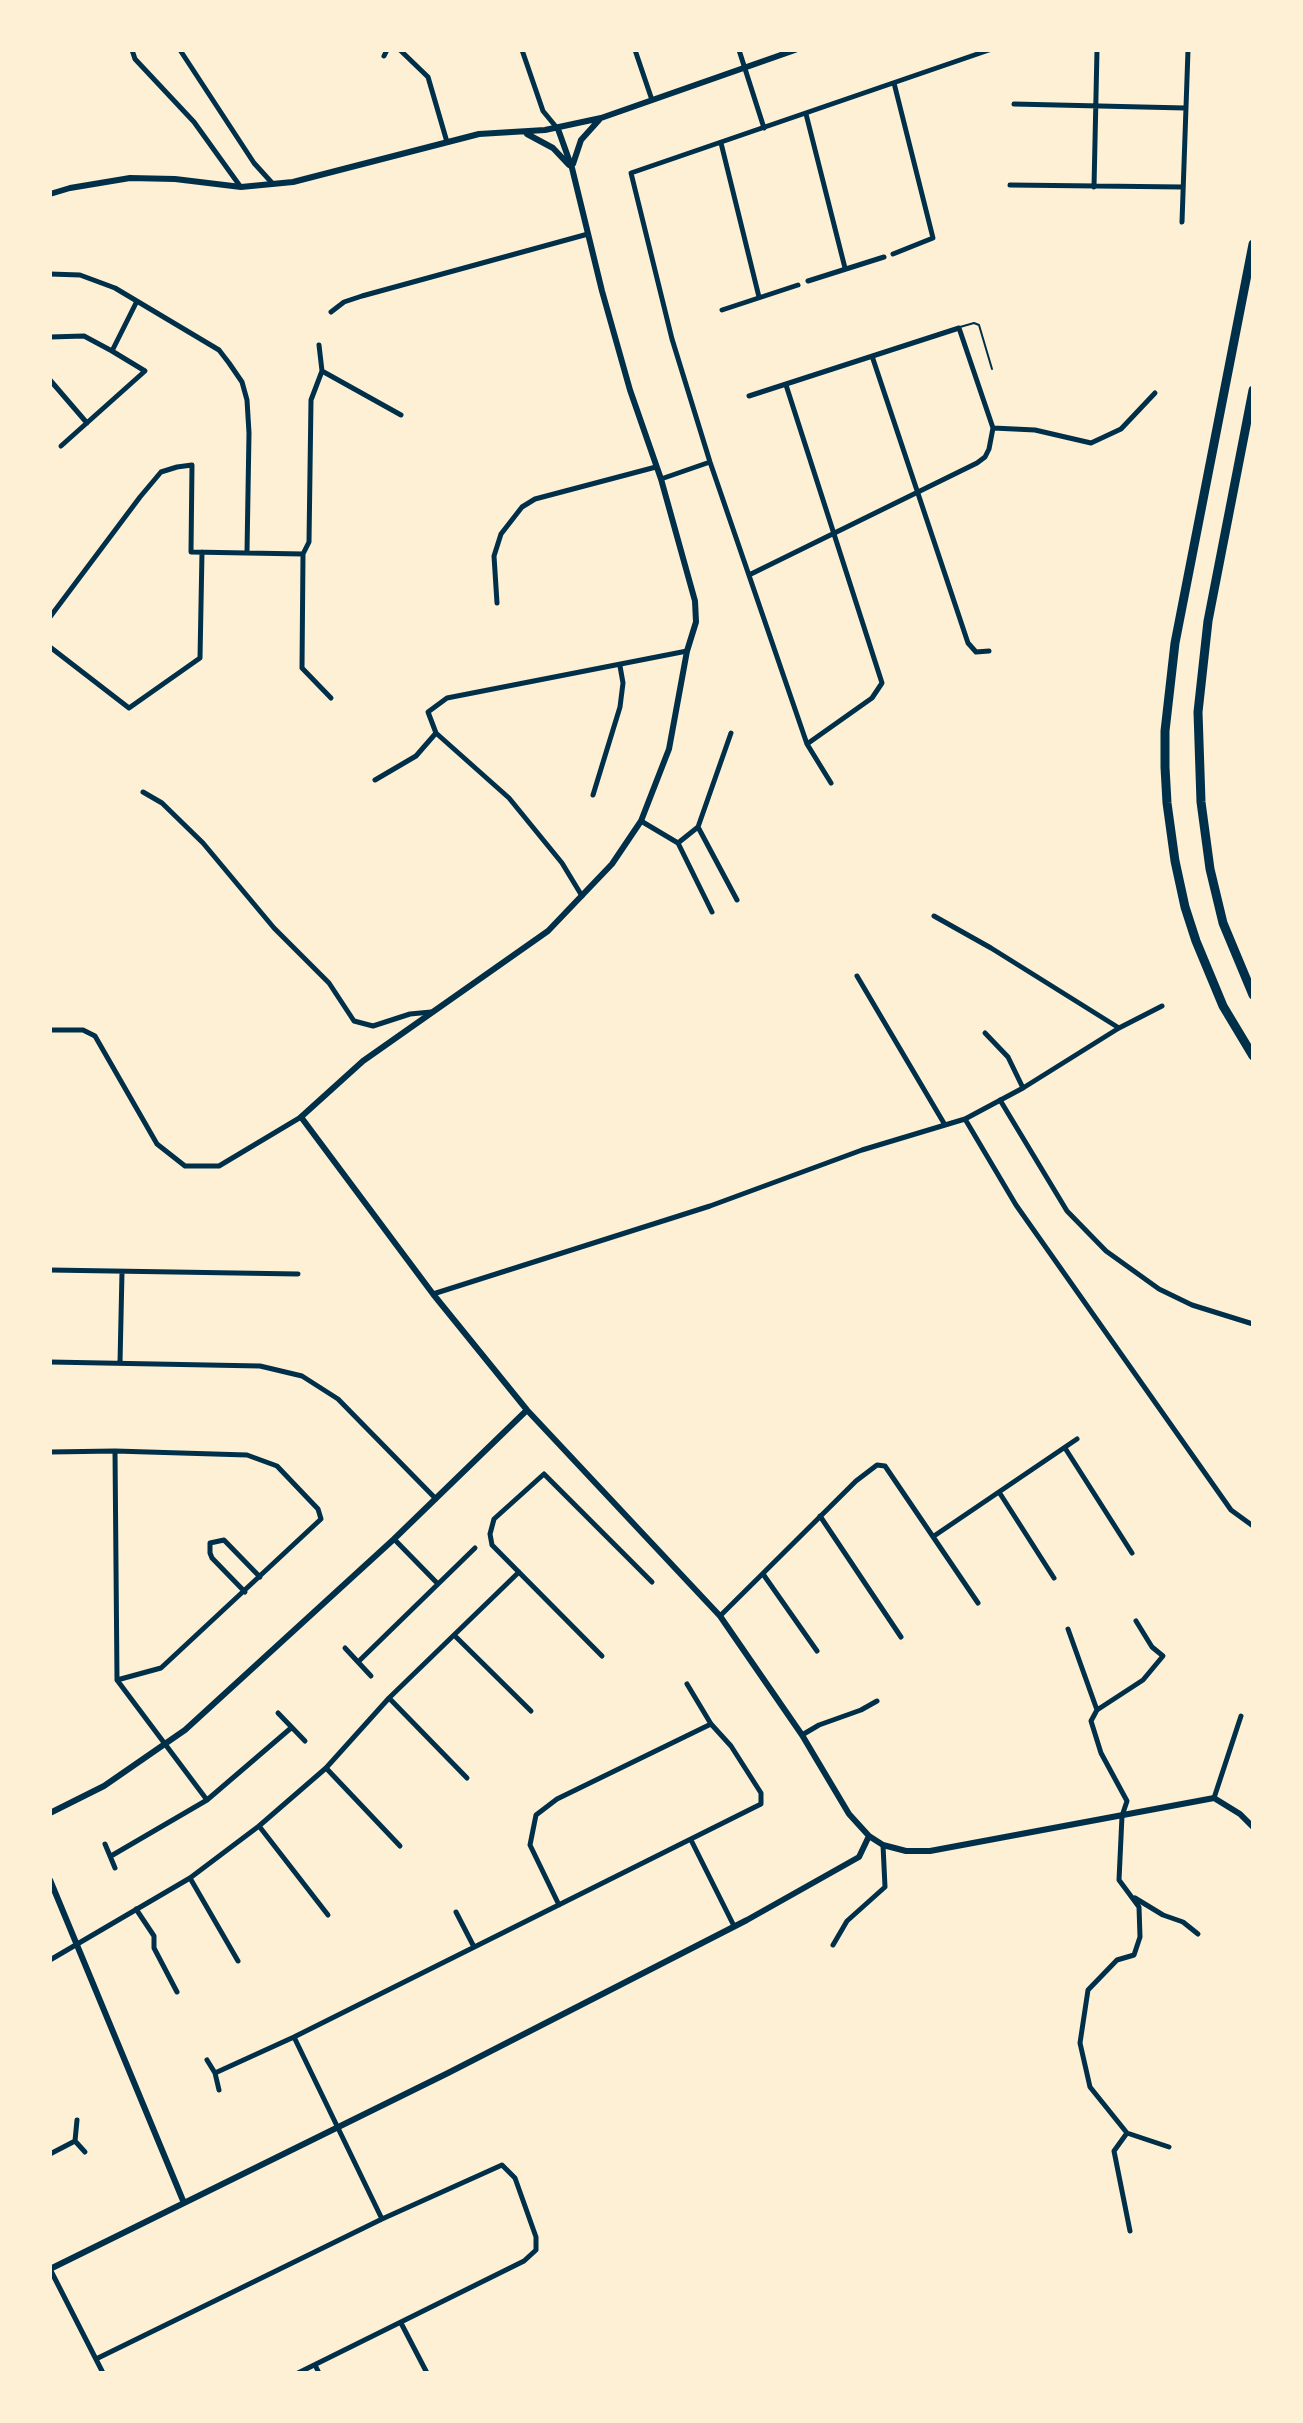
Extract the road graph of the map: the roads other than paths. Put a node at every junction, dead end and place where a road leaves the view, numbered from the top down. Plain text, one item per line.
1 (132, 50) edge
2 (180, 50) edge
3 (400, 50) edge
4 (522, 50) edge
5 (635, 50) edge
6 (739, 50) edge
7 (795, 50) edge
8 (989, 50) edge
9 (1097, 50) edge
10 (1188, 50) edge
11 (745, 68) junction
12 (894, 83) junction
13 (652, 100) junction
14 (1014, 104) dead end
15 (1095, 106) junction
16 (1185, 108) junction
17 (806, 114) junction
18 (601, 118) junction
19 (764, 128) junction
20 (558, 129) junction
21 (524, 132) junction
22 (447, 142) junction
23 (721, 143) junction
24 (572, 168) junction
25 (274, 185) junction
26 (1010, 185) dead end
27 (241, 187) junction
28 (1094, 187) junction
29 (1182, 187) junction
30 (50, 194) edge
31 (1182, 222) dead end
32 (588, 234) junction
33 (1253, 244) edge
34 (893, 254) dead end
35 (884, 257) dead end
36 (845, 268) junction
37 (50, 274) edge
38 (808, 281) dead end
39 (798, 285) dead end
40 (759, 297) junction
41 (137, 301) junction
42 (722, 310) dead end
43 (331, 312) dead end
44 (959, 328) junction
45 (50, 337) edge
46 (319, 345) dead end
47 (112, 351) junction
48 (872, 356) junction
49 (992, 369) dead end
50 (322, 371) junction
51 (50, 380) edge
52 (786, 385) junction
53 (1253, 390) edge
54 (1155, 393) dead end
55 (749, 396) dead end
56 (401, 415) dead end
57 (87, 423) junction
58 (993, 428) junction
59 (61, 446) dead end
60 (710, 462) junction
61 (656, 467) junction
62 (661, 479) junction
63 (918, 491) junction
64 (835, 532) junction
65 (202, 552) junction
66 (247, 553) junction
67 (303, 554) junction
68 (751, 574) junction
69 (497, 603) dead end
70 (50, 617) edge
71 (50, 647) edge
72 (687, 651) junction
73 (989, 651) dead end
74 (620, 666) junction
75 (331, 698) dead end
76 (436, 733) junction
77 (731, 733) dead end
78 (807, 744) junction
79 (375, 780) dead end
80 (831, 783) dead end
81 (143, 792) dead end
82 (593, 795) dead end
83 (641, 821) junction
84 (698, 827) junction
85 (678, 843) junction
86 (582, 896) junction
87 (737, 900) dead end
88 (712, 912) dead end
89 (934, 916) dead end
90 (857, 976) dead end
91 (1253, 995) edge
92 (1162, 1006) dead end
93 (432, 1012) junction
94 (1119, 1028) junction
95 (50, 1030) edge
96 (985, 1033) dead end
97 (1253, 1056) edge
98 (1023, 1088) junction
99 (1000, 1100) junction
100 (301, 1117) junction
101 (965, 1119) junction
102 (945, 1125) junction
103 (50, 1270) edge
104 (122, 1272) junction
105 (298, 1274) dead end
106 (433, 1294) junction
107 (1253, 1324) edge
108 (50, 1362) edge
109 (120, 1363) junction
110 (527, 1410) junction
111 (1077, 1439) dead end
112 (1065, 1448) junction
113 (115, 1451) junction
114 (50, 1452) edge
115 (999, 1492) junction
116 (436, 1499) junction
117 (820, 1516) junction
118 (1253, 1526) edge
119 (934, 1536) junction
120 (394, 1539) junction
121 (475, 1548) dead end
122 (1132, 1553) dead end
123 (519, 1572) junction
124 (763, 1574) junction
125 (260, 1577) junction
126 (1054, 1578) dead end
127 (652, 1582) dead end
128 (438, 1584) junction
129 (245, 1592) junction
130 (978, 1603) dead end
131 (720, 1616) junction
132 (1136, 1621) dead end
133 (1068, 1629) dead end
134 (454, 1635) junction
135 (901, 1637) dead end
136 (345, 1648) dead end
137 (817, 1651) dead end
138 (602, 1656) dead end
139 (358, 1662) junction
140 (371, 1676) dead end
141 (117, 1680) junction
142 (687, 1684) dead end
143 (389, 1698) junction
144 (877, 1701) dead end
145 (1097, 1710) junction
146 (531, 1711) dead end
147 (278, 1713) dead end
148 (1241, 1716) dead end
149 (711, 1724) junction
150 (291, 1728) junction
151 (802, 1735) junction
152 (305, 1741) dead end
153 (166, 1745) junction
154 (326, 1768) junction
155 (467, 1778) dead end
156 (1214, 1798) junction
157 (207, 1800) junction
158 (50, 1813) edge
159 (1122, 1816) junction
160 (259, 1826) junction
161 (1253, 1827) edge
162 (869, 1836) junction
163 (691, 1840) junction
164 (105, 1844) dead end
165 (883, 1845) junction
166 (400, 1846) dead end
167 (111, 1856) junction
168 (115, 1868) dead end
169 (190, 1878) junction
170 (50, 1880) edge
171 (1128, 1892) junction
172 (559, 1905) junction
173 (136, 1909) junction
174 (456, 1912) dead end
175 (328, 1915) dead end
176 (734, 1926) junction
177 (1198, 1934) dead end
178 (76, 1944) junction
179 (833, 1945) dead end
180 (474, 1947) junction
181 (50, 1960) edge
182 (238, 1961) dead end
183 (177, 1992) dead end
184 (294, 2037) junction
185 (207, 2060) dead end
186 (215, 2073) junction
187 (219, 2090) dead end
188 (77, 2120) dead end
189 (336, 2128) junction
190 (1127, 2133) junction
191 (75, 2141) junction
192 (1169, 2147) dead end
193 (85, 2152) dead end
194 (50, 2154) edge
195 (184, 2203) junction
196 (382, 2219) junction
197 (1130, 2231) dead end
198 (50, 2269) edge
199 (401, 2323) junction
200 (96, 2359) junction
201 (315, 2365) junction
202 (103, 2373) edge
203 (298, 2373) edge
204 (319, 2373) edge
205 (427, 2373) edge

1 - 27 street
2 - 25 street
3 - 22 street
4 - 20 street
5 - 13 street
6 - 11 street
7 - 11 street
8 - 12 street
9 - 15 street
10 - 16 street
11 - 13 street
11 - 19 street
12 - 17 street
12 - 34 street
13 - 18 street
14 - 15 street
15 - 16 street
15 - 28 street
16 - 29 street
17 - 19 street
17 - 36 street
18 - 20 street
18 - 24 street
19 - 23 street
20 - 21 street
20 - 24 street
21 - 22 street
21 - 24 street
22 - 25 street
23 - 40 street
23 - 60 street
24 - 32 street
25 - 27 street
26 - 28 street
27 - 30 street
28 - 29 street
29 - 31 street
32 - 43 street
32 - 61 street
33 - 97 highway
35 - 36 street
36 - 38 street
37 - 41 street
39 - 40 street
40 - 42 street
41 - 47 street
41 - 66 street
44 - 48 street
44 - 49 lane
44 - 58 street
45 - 47 street
46 - 50 street
47 - 57 street
48 - 52 street
48 - 63 street
50 - 56 street
50 - 67 street
51 - 57 street
52 - 55 street
52 - 64 street
53 - 91 highway
54 - 58 street
57 - 59 street
58 - 63 street
60 - 62 street
60 - 68 street
61 - 62 street
61 - 69 street
62 - 72 street
63 - 64 street
63 - 73 street
64 - 68 street
64 - 78 street
65 - 66 street
65 - 70 street
65 - 71 street
66 - 67 street
67 - 75 street
68 - 78 street
72 - 74 street
72 - 83 street
74 - 76 street
74 - 82 street
76 - 79 street
76 - 86 street
77 - 84 street
78 - 80 street
81 - 93 street
83 - 85 street
83 - 86 street
84 - 85 street
84 - 87 street
85 - 88 street
86 - 93 street
89 - 94 street
90 - 102 street
92 - 94 street
93 - 100 street
94 - 98 street
95 - 100 street
96 - 98 street
98 - 99 street
99 - 101 street
99 - 107 street
100 - 106 street
101 - 102 street
101 - 118 street
102 - 106 street
103 - 104 street
104 - 105 street
104 - 109 street
106 - 110 street
108 - 109 street
109 - 116 street
110 - 116 street
110 - 131 street
111 - 112 street
112 - 115 street
112 - 122 street
113 - 114 street
113 - 125 street
113 - 141 street
115 - 119 street
115 - 126 street
116 - 120 street
117 - 119 street
117 - 124 street
117 - 135 street
119 - 130 street
120 - 128 street
120 - 153 street
121 - 128 street
123 - 127 street
123 - 134 street
123 - 138 street
124 - 131 street
124 - 137 street
125 - 129 street
125 - 129 street
128 - 139 street
129 - 141 street
131 - 151 street
132 - 145 street
133 - 145 street
134 - 143 street
134 - 146 street
136 - 139 street
139 - 140 street
141 - 153 street
142 - 149 street
143 - 154 street
143 - 155 street
144 - 151 street
145 - 159 street
147 - 150 street
148 - 156 street
149 - 163 street
149 - 172 street
150 - 152 street
150 - 157 street
151 - 162 street
153 - 157 street
153 - 158 street
154 - 160 street
154 - 166 street
156 - 159 street
156 - 161 street
157 - 167 street
159 - 165 street
159 - 171 street
160 - 169 street
160 - 175 street
162 - 165 street
162 - 176 street
163 - 172 street
163 - 176 street
164 - 167 street
165 - 179 street
167 - 168 street
169 - 173 street
169 - 182 street
170 - 178 street
171 - 177 street
171 - 190 street
172 - 180 street
173 - 178 street
173 - 183 street
174 - 180 street
176 - 189 street
178 - 181 street
178 - 195 street
180 - 184 street
184 - 186 street
184 - 189 street
185 - 186 street
186 - 187 street
188 - 191 street
189 - 195 street
189 - 196 street
190 - 192 street
190 - 197 street
191 - 193 street
191 - 194 street
195 - 198 street
196 - 199 street
196 - 200 street
198 - 200 street
199 - 201 street
199 - 205 street
200 - 202 street
201 - 203 street
201 - 204 street

